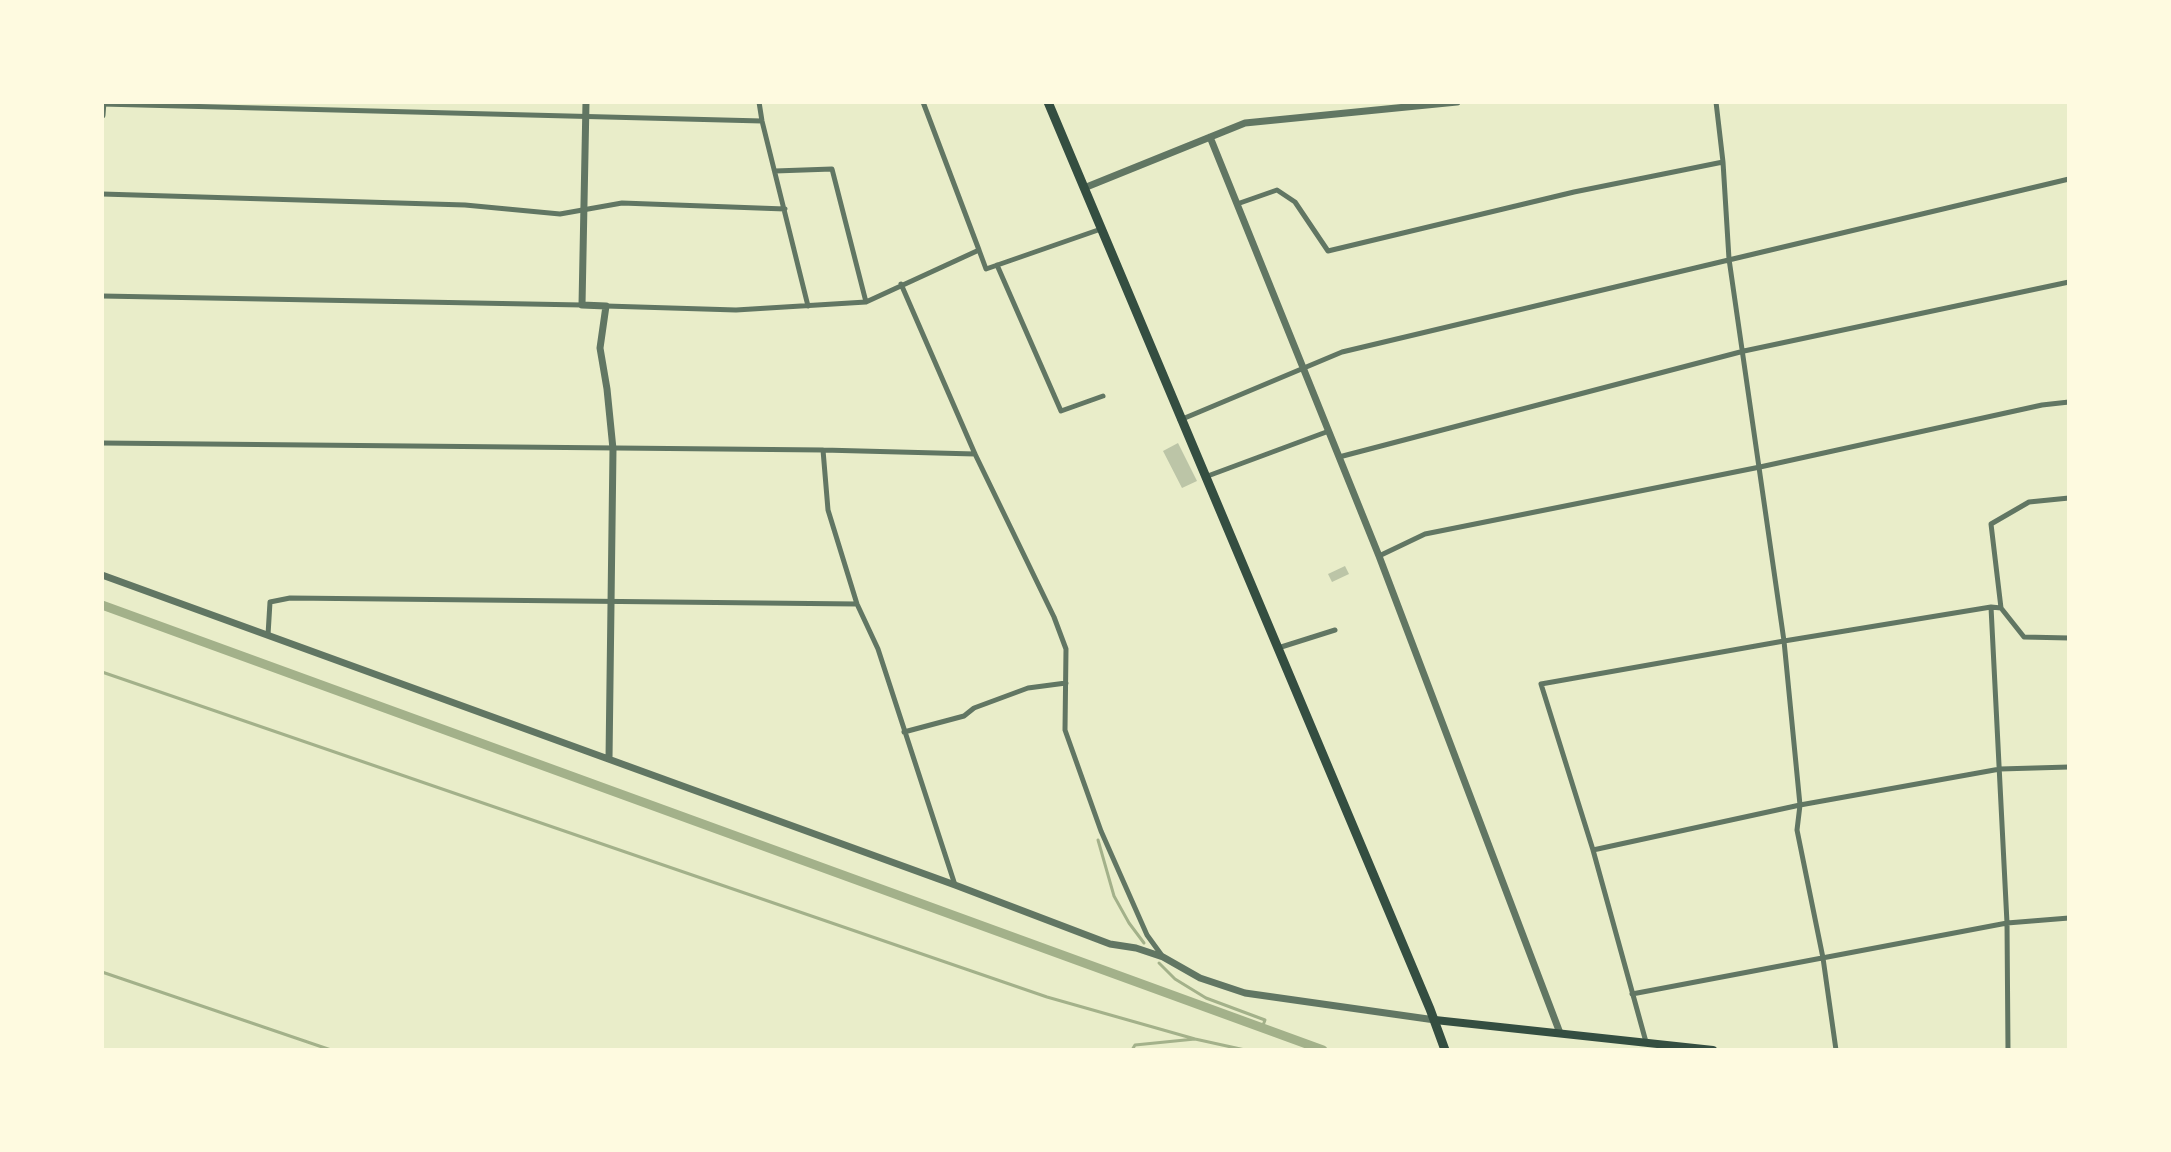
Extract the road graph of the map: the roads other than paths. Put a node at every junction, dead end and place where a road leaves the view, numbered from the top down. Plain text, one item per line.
1 (586, 102) edge
2 (759, 102) edge
3 (923, 102) edge
4 (1048, 102) edge
5 (1457, 102) edge
6 (1716, 102) edge
7 (103, 103) edge
8 (102, 115) edge
9 (587, 118) junction
10 (762, 121) junction
11 (1210, 137) junction
12 (1723, 162) junction
13 (775, 171) junction
14 (2069, 179) edge
15 (1084, 188) junction
16 (102, 194) edge
17 (1237, 204) junction
18 (584, 208) junction
19 (785, 209) junction
20 (1101, 229) junction
21 (979, 250) junction
22 (1729, 259) junction
23 (997, 265) junction
24 (2069, 282) edge
25 (901, 284) junction
26 (102, 296) edge
27 (866, 302) junction
28 (582, 305) junction
29 (606, 306) junction
30 (808, 306) junction
31 (1744, 351) junction
32 (1303, 368) junction
33 (1103, 396) dead end
34 (2069, 402) edge
35 (1180, 420) junction
36 (1329, 431) junction
37 (102, 443) edge
38 (614, 449) junction
39 (823, 450) junction
40 (975, 454) junction
41 (1339, 458) junction
42 (1760, 467) junction
43 (1205, 477) junction
44 (2069, 498) edge
45 (1379, 556) junction
46 (102, 575) edge
47 (612, 600) junction
48 (857, 604) junction
49 (1991, 607) junction
50 (2001, 608) junction
51 (1335, 630) dead end
52 (268, 635) junction
53 (2069, 638) edge
54 (1784, 641) junction
55 (1278, 648) junction
56 (1065, 683) junction
57 (904, 732) junction
58 (609, 759) junction
59 (2069, 767) edge
60 (2000, 769) junction
61 (1800, 805) junction
62 (1593, 850) junction
63 (956, 885) junction
64 (2069, 918) edge
65 (2007, 923) junction
66 (1163, 957) junction
67 (1823, 958) junction
68 (1632, 994) junction
69 (1435, 1020) junction
70 (1560, 1033) junction
71 (1646, 1042) junction
72 (1445, 1050) edge
73 (1713, 1050) edge
74 (1836, 1050) edge
75 (2008, 1050) edge

1 - 9 street
2 - 10 street
3 - 21 street
4 - 15 highway
5 - 11 street
6 - 12 street
7 - 8 street
7 - 9 street
9 - 10 street
9 - 18 street
10 - 13 street
11 - 15 street
11 - 17 street
12 - 17 street
12 - 22 street
13 - 19 street
13 - 27 street
14 - 22 street
15 - 20 highway
16 - 18 street
17 - 32 street
18 - 19 street
18 - 28 street
19 - 30 street
20 - 23 street
20 - 35 highway
21 - 23 street
21 - 25 street
22 - 31 street
22 - 32 street
23 - 33 street
24 - 31 street
25 - 27 street
25 - 40 street
26 - 28 street
27 - 30 street
28 - 29 street
29 - 30 street
29 - 38 street
31 - 41 street
31 - 42 street
32 - 35 street
32 - 36 street
34 - 42 street
35 - 43 highway
36 - 41 street
36 - 43 street
37 - 38 street
38 - 39 street
38 - 47 street
39 - 40 street
39 - 48 street
40 - 56 street
41 - 45 street
42 - 45 street
42 - 54 street
43 - 55 highway
44 - 50 street
45 - 70 street
46 - 52 street
47 - 48 street
47 - 52 street
47 - 58 street
48 - 57 street
49 - 50 street
49 - 54 street
49 - 60 street
50 - 53 street
51 - 55 street
52 - 58 street
54 - 61 street
54 - 62 street
55 - 69 highway
56 - 57 street
56 - 66 street
57 - 63 street
58 - 63 street
59 - 60 street
60 - 61 street
60 - 65 street
61 - 62 street
61 - 67 street
62 - 68 street
63 - 66 street
64 - 65 street
65 - 67 street
65 - 75 street
66 - 69 street
67 - 68 street
67 - 74 street
68 - 71 street
69 - 70 main road
69 - 72 highway
70 - 71 main road
71 - 73 main road

